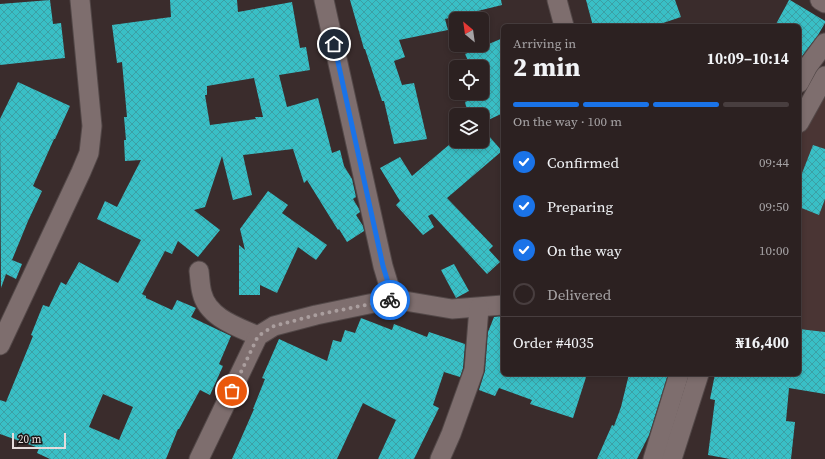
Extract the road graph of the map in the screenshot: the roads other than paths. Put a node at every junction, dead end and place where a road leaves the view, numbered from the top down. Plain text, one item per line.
1 (80, 0) edge
2 (324, 0) edge
3 (556, 0) edge
4 (820, 0) edge
5 (825, 3) edge
6 (563, 24) edge
7 (825, 43) edge
8 (825, 76) edge
9 (801, 79) edge
10 (801, 119) edge
11 (199, 271) dead end
12 (393, 299) junction
13 (501, 305) edge
14 (479, 308) junction
15 (258, 336) junction
16 (0, 345) edge
17 (679, 376) edge
18 (697, 376) edge
19 (662, 458) edge
20 (199, 459) edge
21 (440, 459) edge

1 - 16 street
2 - 12 street
3 - 6 street
4 - 5 street
7 - 9 street
8 - 10 street
11 - 15 street
12 - 14 street
12 - 15 street
13 - 14 street
14 - 21 street
15 - 20 street
17 - 19 street
18 - 19 street

